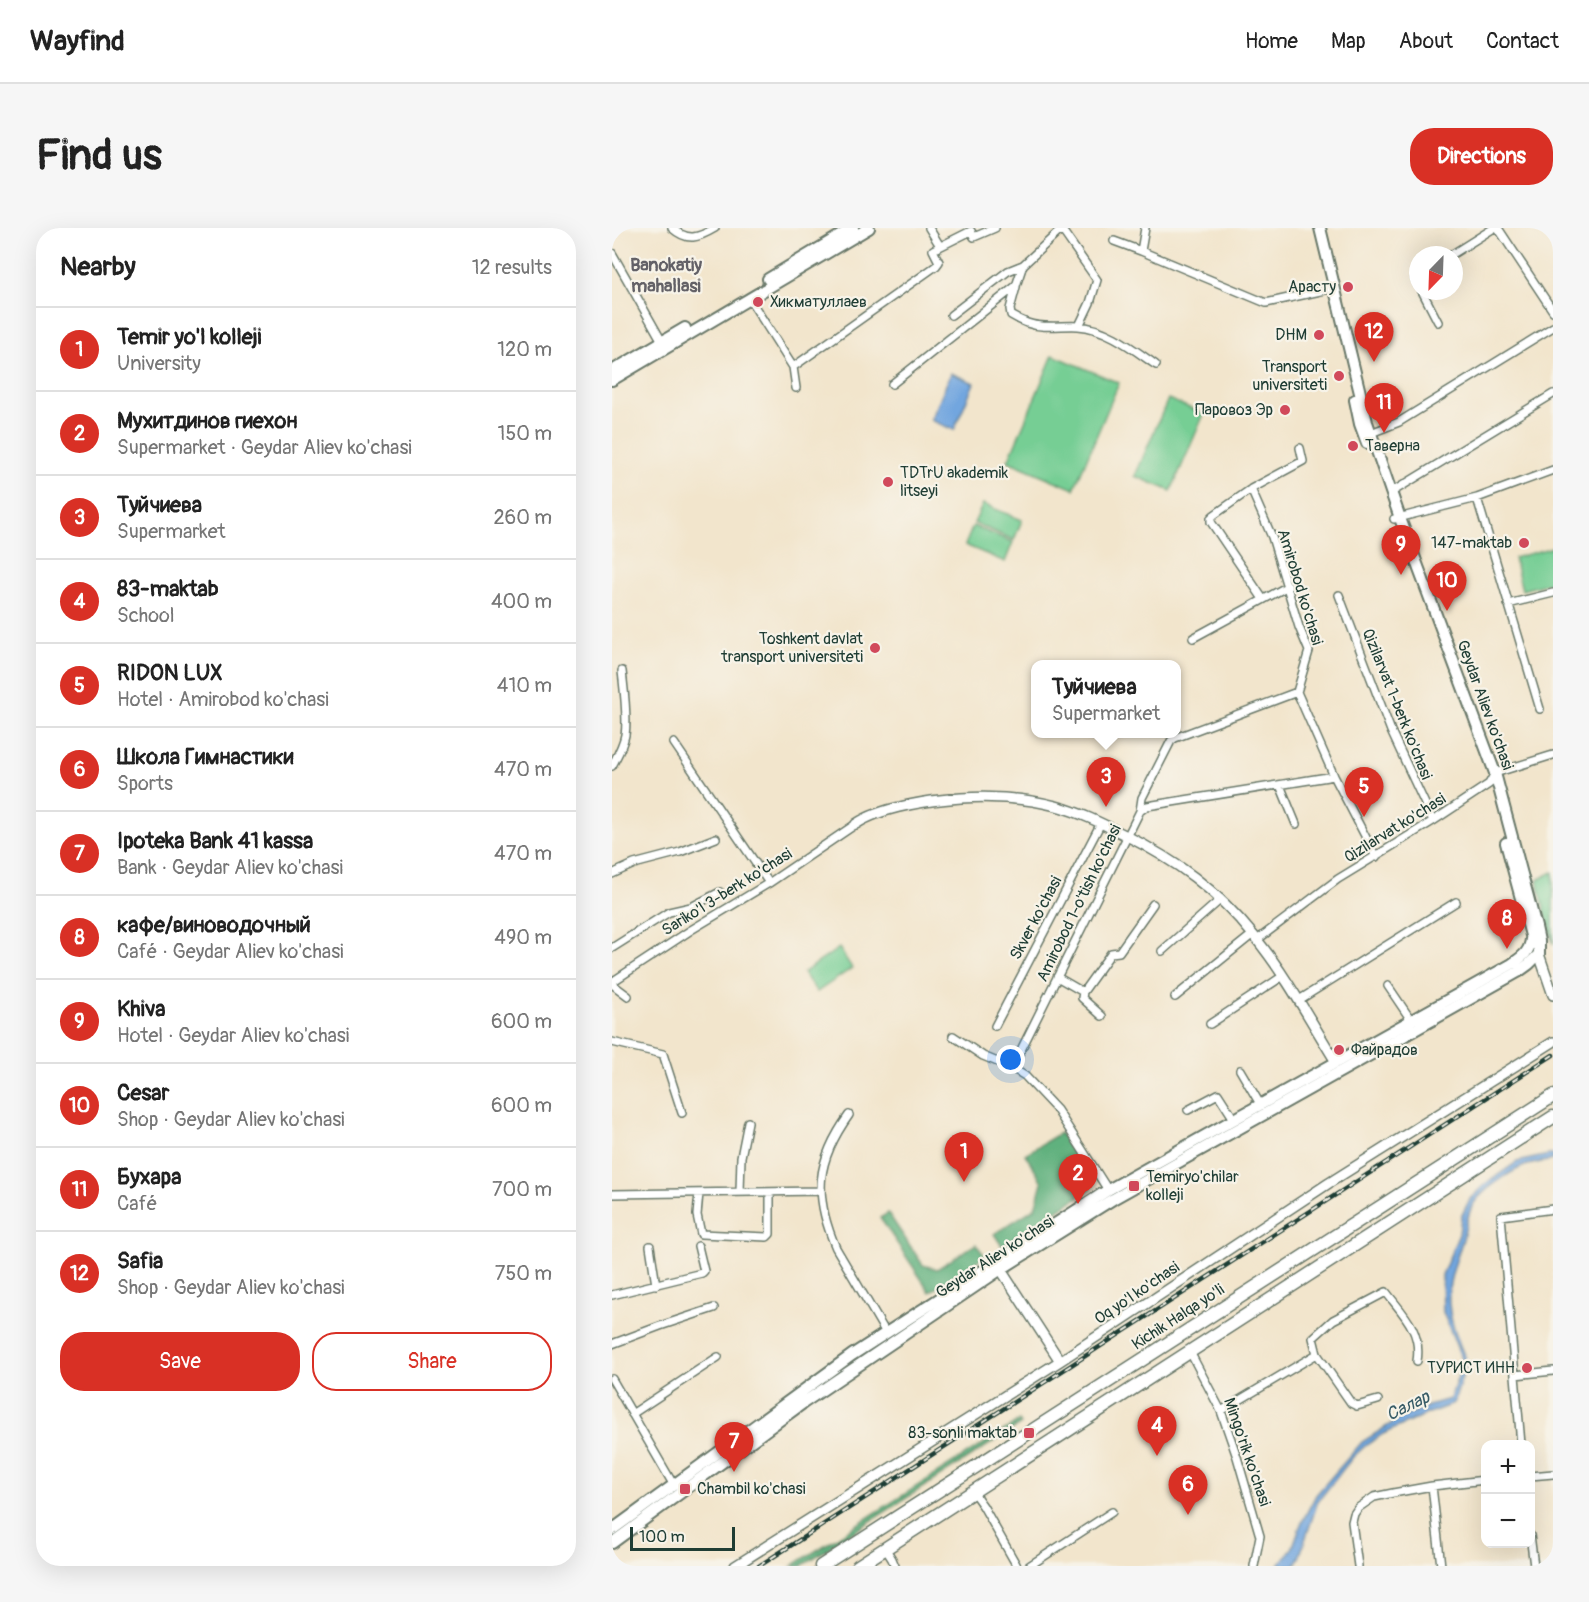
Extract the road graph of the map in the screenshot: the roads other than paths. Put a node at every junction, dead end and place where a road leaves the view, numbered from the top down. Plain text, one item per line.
1 (672, 228) edge
2 (715, 228) edge
3 (853, 228) edge
4 (869, 228) edge
5 (929, 228) edge
6 (995, 228) edge
7 (1145, 228) edge
8 (1314, 228) edge
9 (1320, 228) edge
10 (1496, 228) edge
11 (1063, 229) edge
12 (1114, 241) dead end
13 (940, 246) junction
14 (1463, 248) edge
15 (1141, 250) junction
16 (612, 254) edge
17 (1023, 265) junction
18 (1016, 286) junction
19 (1331, 289) junction
20 (749, 298) junction
21 (1427, 300) edge
22 (1553, 310) edge
23 (951, 315) dead end
24 (1438, 322) dead end
25 (1079, 326) junction
26 (1553, 327) edge
27 (664, 345) junction
28 (1156, 365) dead end
29 (793, 367) junction
30 (612, 371) edge
31 (612, 380) edge
32 (892, 384) dead end
33 (796, 388) dead end
34 (1553, 394) edge
35 (1364, 423) junction
36 (1371, 433) junction
37 (1300, 448) dead end
38 (1553, 470) edge
39 (1251, 489) junction
40 (1392, 492) junction
41 (1477, 498) junction
42 (1397, 518) junction
43 (1288, 586) junction
44 (1553, 593) edge
45 (1339, 595) dead end
46 (1263, 599) junction
47 (1508, 604) junction
48 (1193, 638) dead end
49 (622, 671) dead end
50 (1297, 692) junction
51 (1539, 709) dead end
52 (1181, 737) edge
53 (1177, 738) edge
54 (674, 743) dead end
55 (1553, 756) edge
56 (612, 766) edge
57 (1334, 776) junction
58 (1493, 778) junction
59 (1280, 785) junction
60 (1140, 811) junction
61 (1433, 821) junction
62 (1101, 823) junction
63 (856, 824) joint
64 (1296, 824) dead end
65 (1127, 836) junction
66 (716, 838) dead end
67 (1376, 857) junction
68 (612, 874) edge
69 (769, 883) junction
70 (720, 892) dead end
71 (1221, 899) junction
72 (1456, 902) dead end
73 (1153, 904) dead end
74 (1255, 937) junction
75 (1531, 939) junction
76 (612, 948) edge
77 (1162, 951) dead end
78 (1539, 954) junction
79 (1057, 976) junction
80 (1283, 976) junction
81 (612, 983) edge
82 (1388, 986) dead end
83 (1083, 992) junction
84 (1553, 995) edge
85 (628, 996) dead end
86 (1175, 997) dead end
87 (1299, 1000) junction
88 (1458, 1000) junction
89 (1102, 1016) dead end
90 (1411, 1020) junction
91 (1210, 1024) dead end
92 (995, 1026) dead end
93 (953, 1036) dead end
94 (612, 1042) edge
95 (1553, 1042) edge
96 (1338, 1066) junction
97 (1012, 1068) junction
98 (1240, 1070) dead end
99 (1553, 1096) edge
100 (1260, 1104) junction
101 (1188, 1110) dead end
102 (682, 1113) dead end
103 (849, 1114) dead end
104 (1553, 1117) edge
105 (1234, 1119) junction
106 (748, 1122) dead end
107 (820, 1191) junction
108 (740, 1192) junction
109 (770, 1192) junction
110 (699, 1193) junction
111 (612, 1194) edge
112 (1110, 1194) junction
113 (1553, 1209) edge
114 (650, 1246) dead end
115 (698, 1246) dead end
116 (999, 1266) junction
117 (656, 1285) junction
118 (612, 1295) edge
119 (714, 1308) dead end
120 (886, 1333) junction
121 (892, 1343) junction
122 (612, 1344) edge
123 (1190, 1352) junction
124 (1317, 1354) junction
125 (718, 1357) dead end
126 (1417, 1360) dead end
127 (1060, 1361) junction
128 (1553, 1371) edge
129 (1515, 1375) junction
130 (612, 1379) edge
131 (800, 1399) junction
132 (1378, 1400) dead end
133 (1221, 1411) junction
134 (632, 1414) junction
135 (1521, 1440) edge
136 (1553, 1474) edge
137 (1535, 1476) edge
138 (1481, 1480) edge
139 (1432, 1486) junction
140 (677, 1488) junction
141 (973, 1492) junction
142 (1112, 1512) dead end
143 (612, 1530) edge
144 (612, 1543) edge
145 (885, 1548) junction
146 (1532, 1548) edge
147 (735, 1566) edge
148 (821, 1566) edge
149 (858, 1566) edge
150 (895, 1566) edge
151 (1017, 1566) edge
152 (1029, 1566) edge
153 (1254, 1566) edge
154 (1358, 1566) edge
155 (1441, 1566) edge
156 (1534, 1566) edge

1 - 2 street
3 - 27 main road
4 - 20 main road
5 - 13 street
6 - 13 street
7 - 15 street
8 - 19 main road, Geydar Aliev ko'chasi
9 - 19 main road, Geydar Aliev ko'chasi
10 - 14 street
10 - 22 street
11 - 17 street
11 - 25 street
12 - 15 street
13 - 29 street
15 - 19 street
16 - 27 street
17 - 18 street
17 - 23 street
18 - 25 street
18 - 32 street
19 - 35 main road, Geydar Aliev ko'chasi
20 - 27 main road
20 - 29 street
21 - 24 street
25 - 28 street
26 - 36 street
27 - 30 main road
27 - 31 main road
29 - 33 street
34 - 40 street
35 - 36 main road, Geydar Aliev ko'chasi
35 - 42 main road, Geydar Aliev ko'chasi
36 - 40 main road, Geydar Aliev ko'chasi
37 - 39 street
38 - 41 street
39 - 43 street, Amirobod ko'chasi
39 - 46 street
40 - 42 main road, Geydar Aliev ko'chasi
41 - 42 street
41 - 47 street
42 - 58 main road, Geydar Aliev ko'chasi
43 - 46 street
43 - 50 street, Amirobod ko'chasi
44 - 47 street
45 - 61 street, Qizilarvat 1-berk ko'chasi
46 - 48 street
47 - 51 street
49 - 56 street
50 - 52 street, Amirobod 1-o'tish ko'chasi
50 - 57 street
53 - 60 street, Amirobod 1-o'tish ko'chasi
54 - 69 street
55 - 58 street, Qizilarvat ko'chasi
57 - 59 street
57 - 67 street
58 - 61 street, Qizilarvat ko'chasi
58 - 75 main road, Geydar Aliev ko'chasi
58 - 78 main road, Geydar Aliev ko'chasi
59 - 60 street
59 - 64 street
60 - 65 street, Amirobod 1-o'tish ko'chasi
61 - 67 street, Qizilarvat ko'chasi
62 - 63 street
62 - 65 street
62 - 92 street, Skver ko'chasi
63 - 69 street, Sariko'l 3-berk ko'chasi
65 - 71 street
65 - 79 street, Amirobod 1-o'tish ko'chasi
66 - 68 street
67 - 74 street, Qizilarvat ko'chasi
69 - 81 street, Sariko'l 3-berk ko'chasi
70 - 76 street
71 - 74 street
71 - 77 street
72 - 87 street
73 - 83 street
74 - 80 street
74 - 86 street, Qizilarvat ko'chasi
75 - 78 main road, Geydar Aliev ko'chasi
75 - 88 main road, Geydar Aliev ko'chasi
78 - 84 street, Geydar Aliev ko'chasi
78 - 88 main road, Geydar Aliev ko'chasi
79 - 83 street
79 - 97 street, Amirobod 1-o'tish ko'chasi
80 - 87 street
80 - 91 street
81 - 85 street
82 - 90 street
83 - 89 street
87 - 96 street
88 - 90 main road, Geydar Aliev ko'chasi
88 - 96 main road, Geydar Aliev ko'chasi
90 - 96 main road, Geydar Aliev ko'chasi
93 - 97 street
94 - 102 street
95 - 127 street, Oq yo'l ko'chasi
96 - 100 main road, Geydar Aliev ko'chasi
96 - 112 main road, Geydar Aliev ko'chasi
97 - 112 street
98 - 100 street
99 - 148 highway, Kichik Halqa yo'li
100 - 105 main road, Geydar Aliev ko'chasi
101 - 105 street
103 - 107 street
104 - 123 highway
105 - 112 main road, Geydar Aliev ko'chasi
106 - 108 street
107 - 109 street
107 - 120 street
108 - 109 street
108 - 110 street
109 - 110 street
110 - 111 street
112 - 116 main road, Geydar Aliev ko'chasi
113 - 129 street
114 - 117 street
115 - 117 street
116 - 120 main road, Geydar Aliev ko'chasi
116 - 121 main road, Geydar Aliev ko'chasi
116 - 127 street
117 - 118 street
119 - 122 street
120 - 121 main road
120 - 131 main road, Geydar Aliev ko'chasi
121 - 131 main road, Geydar Aliev ko'chasi
123 - 133 street, Mingo'rik ko'chasi
123 - 141 highway
124 - 126 street
124 - 132 street
124 - 133 street
125 - 134 street
127 - 147 street, Oq yo'l ko'chasi
128 - 129 street
129 - 135 street
130 - 134 street
131 - 140 main road, Geydar Aliev ko'chasi
133 - 153 street, Mingo'rik ko'chasi
134 - 140 street
136 - 137 street
138 - 139 street
139 - 154 street
139 - 155 street
140 - 143 main road, Geydar Aliev ko'chasi
140 - 144 main road, Geydar Aliev ko'chasi
141 - 145 highway
141 - 151 street
142 - 152 street
145 - 149 highway
145 - 150 street
146 - 156 street

